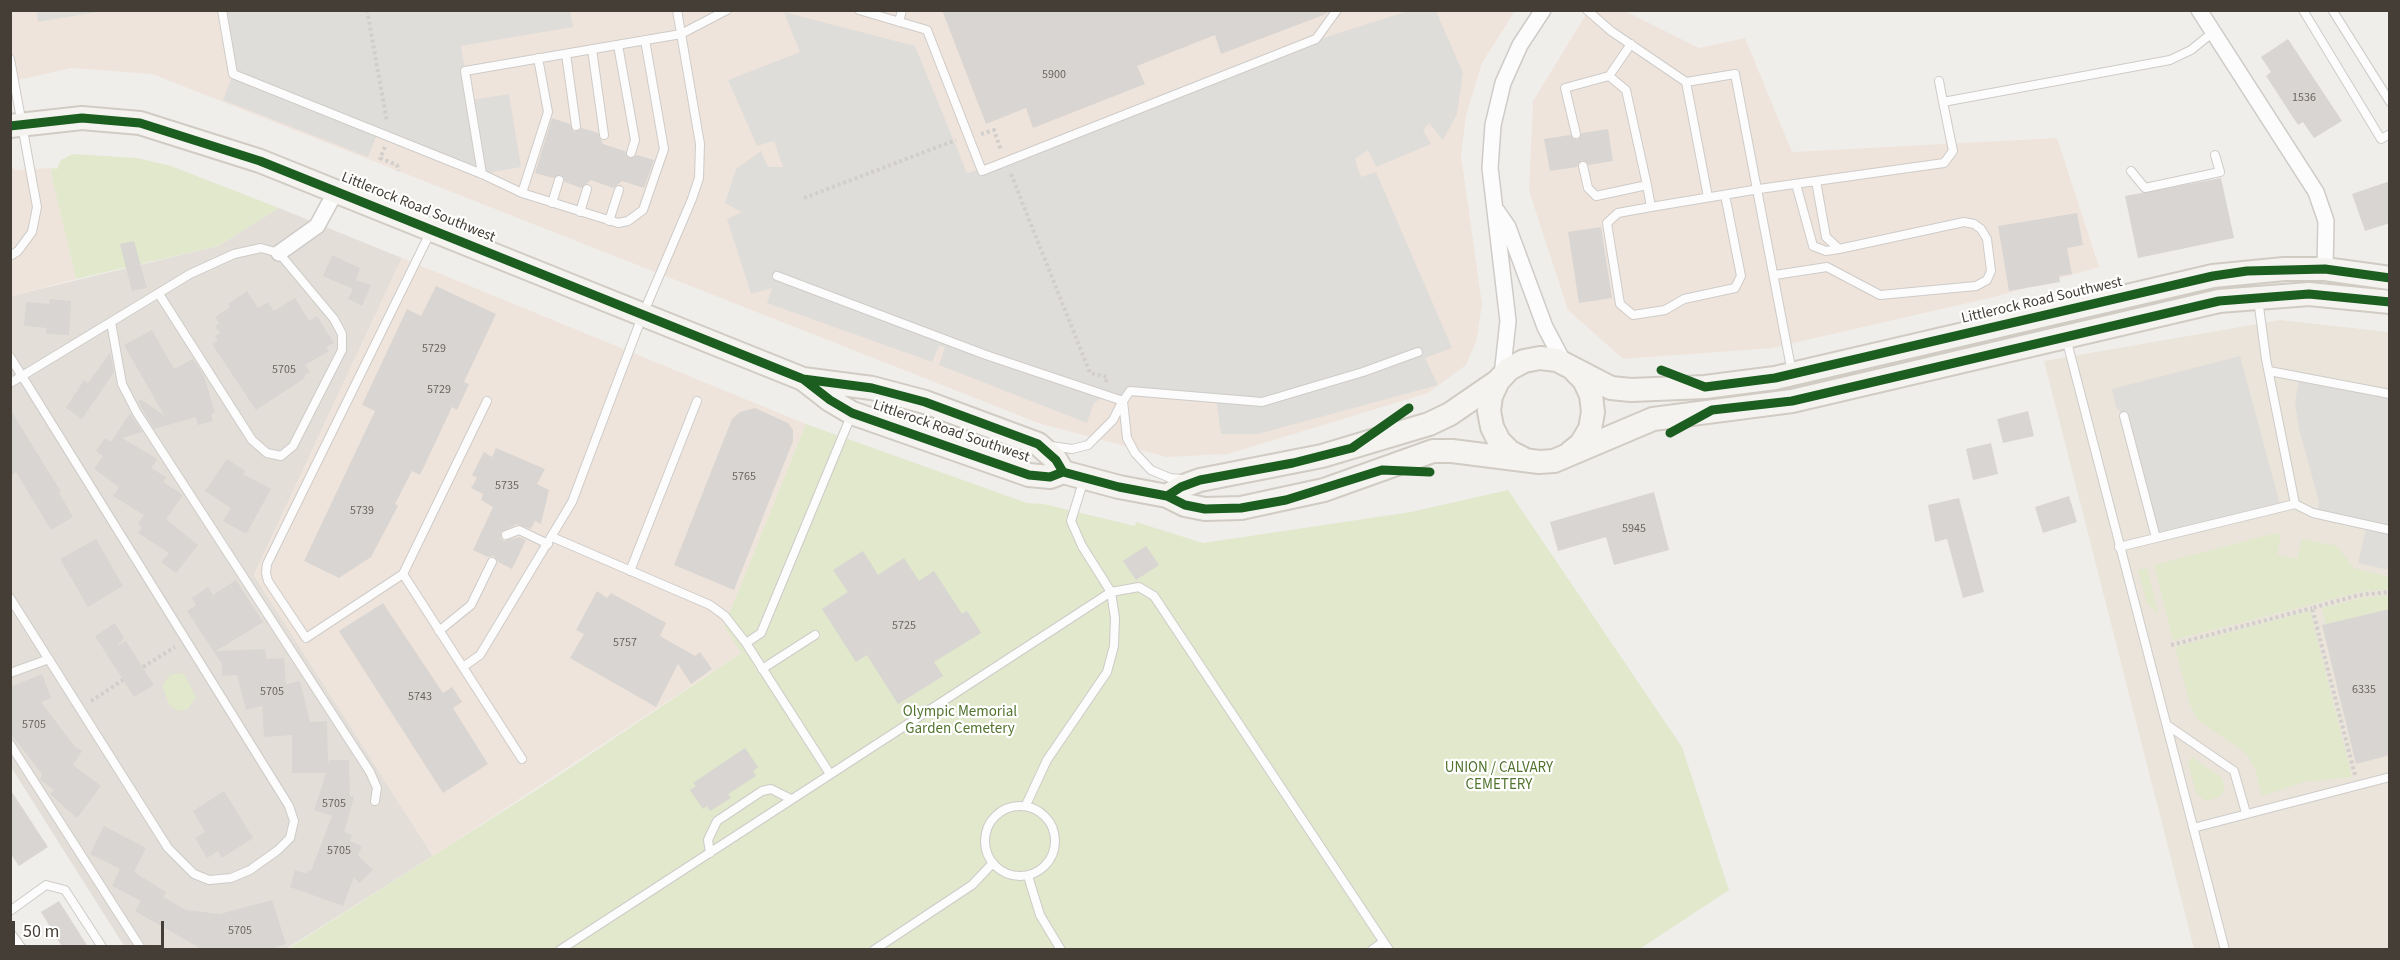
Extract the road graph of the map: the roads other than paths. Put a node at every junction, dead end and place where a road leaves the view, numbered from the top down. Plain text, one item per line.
1 (222, 10) edge
2 (677, 10) edge
3 (727, 10) edge
4 (859, 10) edge
5 (902, 10) edge
6 (1337, 10) edge
7 (1543, 10) edge
8 (1587, 10) edge
9 (2199, 10) edge
10 (2303, 10) edge
11 (2333, 11) edge
12 (899, 22) junction
13 (2212, 33) junction
14 (681, 34) junction
15 (645, 40) junction
16 (1631, 44) junction
17 (618, 45) junction
18 (592, 49) junction
19 (566, 54) junction
20 (538, 58) junction
21 (10, 59) edge
22 (1609, 76) junction
23 (1939, 81) dead end
24 (1686, 82) junction
25 (1943, 102) junction
26 (2390, 102) edge
27 (17, 124) edge
28 (576, 126) dead end
29 (1576, 134) dead end
30 (2390, 134) edge
31 (604, 135) dead end
32 (631, 153) dead end
33 (2216, 155) dead end
34 (1583, 166) dead end
35 (2131, 171) dead end
36 (482, 174) junction
37 (559, 180) dead end
38 (1816, 181) junction
39 (1796, 184) junction
40 (1647, 185) junction
41 (587, 189) dead end
42 (1759, 189) junction
43 (619, 190) dead end
44 (336, 191) junction
45 (522, 193) junction
46 (1725, 195) junction
47 (1708, 197) junction
48 (552, 203) junction
49 (1651, 207) junction
50 (1497, 211) junction
51 (580, 212) junction
52 (609, 221) junction
53 (432, 230) junction
54 (1839, 249) junction
55 (279, 253) junction
56 (10, 255) edge
57 (2325, 269) junction
58 (1775, 275) junction
59 (777, 276) dead end
60 (2390, 278) edge
61 (159, 294) junction
62 (2257, 297) junction
63 (2390, 302) edge
64 (643, 314) junction
65 (111, 322) junction
66 (2065, 335) junction
67 (1418, 352) dead end
68 (10, 357) edge
69 (1569, 366) junction
70 (2269, 371) junction
71 (1792, 374) junction
72 (22, 376) junction
73 (803, 379) junction
74 (1500, 379) junction
75 (10, 383) edge
76 (2390, 394) edge
77 (487, 401) dead end
78 (697, 401) dead end
79 (1123, 401) junction
80 (852, 413) junction
81 (2124, 416) dead end
82 (1038, 444) junction
83 (1568, 455) junction
84 (1524, 459) junction
85 (1074, 475) junction
86 (1200, 480) junction
87 (1167, 496) junction
88 (2295, 504) junction
89 (2390, 530) edge
90 (506, 535) dead end
91 (2156, 538) junction
92 (550, 541) junction
93 (2120, 548) junction
94 (492, 562) dead end
95 (630, 571) junction
96 (403, 574) junction
97 (1111, 592) junction
98 (10, 598) edge
99 (439, 631) junction
100 (814, 634) dead end
101 (746, 643) junction
102 (49, 659) junction
103 (463, 667) junction
104 (762, 669) junction
105 (10, 673) edge
106 (2167, 725) junction
107 (10, 744) edge
108 (522, 759) dead end
109 (830, 774) junction
110 (2390, 777) edge
111 (791, 799) junction
112 (375, 801) dead end
113 (1026, 805) junction
114 (2246, 813) junction
115 (2193, 828) junction
116 (710, 853) junction
117 (993, 863) junction
118 (1028, 876) junction
119 (10, 911) edge
120 (10, 932) edge
121 (1386, 946) edge
122 (23, 950) edge
123 (104, 950) edge
124 (142, 950) edge
125 (560, 950) edge
126 (874, 950) edge
127 (1061, 950) edge
128 (1372, 950) edge
129 (2225, 950) edge

1 - 36 lane
2 - 14 lane
3 - 14 lane
4 - 12 lane
5 - 12 lane
6 - 12 lane
7 - 50 street
8 - 16 lane
9 - 13 street
10 - 30 lane
11 - 26 lane
13 - 25 lane
13 - 57 street
14 - 15 lane
14 - 64 lane
15 - 17 lane
15 - 52 lane
16 - 22 lane
16 - 24 lane
17 - 18 lane
17 - 32 lane
18 - 19 lane
18 - 31 lane
19 - 20 lane
19 - 28 lane
20 - 36 lane
20 - 45 lane
21 - 27 lane
22 - 29 lane
22 - 40 lane
23 - 25 lane
24 - 42 lane
24 - 47 lane
25 - 38 lane
27 - 44 main road, Littlerock Road Southwest
27 - 56 lane
33 - 35 lane
34 - 40 lane
36 - 45 lane
37 - 48 lane
38 - 39 lane
38 - 54 lane
39 - 42 lane
39 - 54 lane
40 - 49 lane
41 - 51 lane
42 - 46 lane
42 - 58 lane
43 - 52 lane
44 - 53 main road, Littlerock Road Southwest
44 - 55 street
45 - 48 lane
46 - 47 lane
46 - 49 lane
47 - 49 lane
48 - 51 lane
50 - 69 street
50 - 74 street
51 - 52 lane
53 - 64 main road, Littlerock Road Southwest
53 - 96 lane
54 - 58 lane
55 - 61 lane
55 - 61 lane
57 - 60 main road, Littlerock Road Southwest
57 - 71 main road, Littlerock Road Southwest
58 - 71 lane
59 - 79 lane
61 - 65 lane
62 - 63 main road, Littlerock Road Southwest
62 - 66 main road, Littlerock Road Southwest
62 - 70 lane
64 - 73 main road, Littlerock Road Southwest
64 - 92 lane
65 - 72 lane
65 - 112 lane
66 - 83 main road, Littlerock Road Southwest
66 - 93 lane
67 - 79 lane
68 - 72 lane
69 - 71 main road, Littlerock Road Southwest
69 - 74 main road, Littlerock Road Southwest
69 - 83 main road
70 - 76 lane
70 - 88 lane
72 - 75 lane
72 - 102 lane
73 - 80 main road, Littlerock Road Southwest
73 - 82 main road, Littlerock Road Southwest
74 - 84 main road
74 - 86 main road, Littlerock Road Southwest
77 - 96 lane
78 - 95 lane
79 - 82 lane
79 - 86 lane
80 - 85 main road, Littlerock Road Southwest
80 - 101 lane
81 - 91 lane
82 - 85 main road, Littlerock Road Southwest
83 - 84 main road, Littlerock Road Southwest
84 - 87 main road, Littlerock Road Southwest
85 - 87 main road, Littlerock Road Southwest
85 - 97 lane
86 - 87 main road, Littlerock Road Southwest
88 - 89 lane
88 - 91 lane
90 - 92 lane
91 - 93 lane
92 - 95 lane
92 - 103 lane
93 - 106 lane
94 - 99 lane
95 - 101 lane
96 - 99 lane
97 - 109 lane
97 - 113 lane
97 - 121 lane
98 - 102 lane
99 - 103 lane
100 - 104 lane
101 - 104 lane
102 - 105 lane
103 - 108 lane
104 - 109 lane
106 - 114 lane
106 - 115 lane
107 - 124 lane
109 - 111 lane
110 - 114 lane
111 - 116 lane
111 - 116 lane
113 - 117 lane
113 - 118 lane
114 - 115 lane
115 - 129 lane
116 - 125 lane
117 - 118 lane
117 - 126 lane
118 - 127 lane
119 - 123 lane
120 - 122 lane
121 - 128 lane

